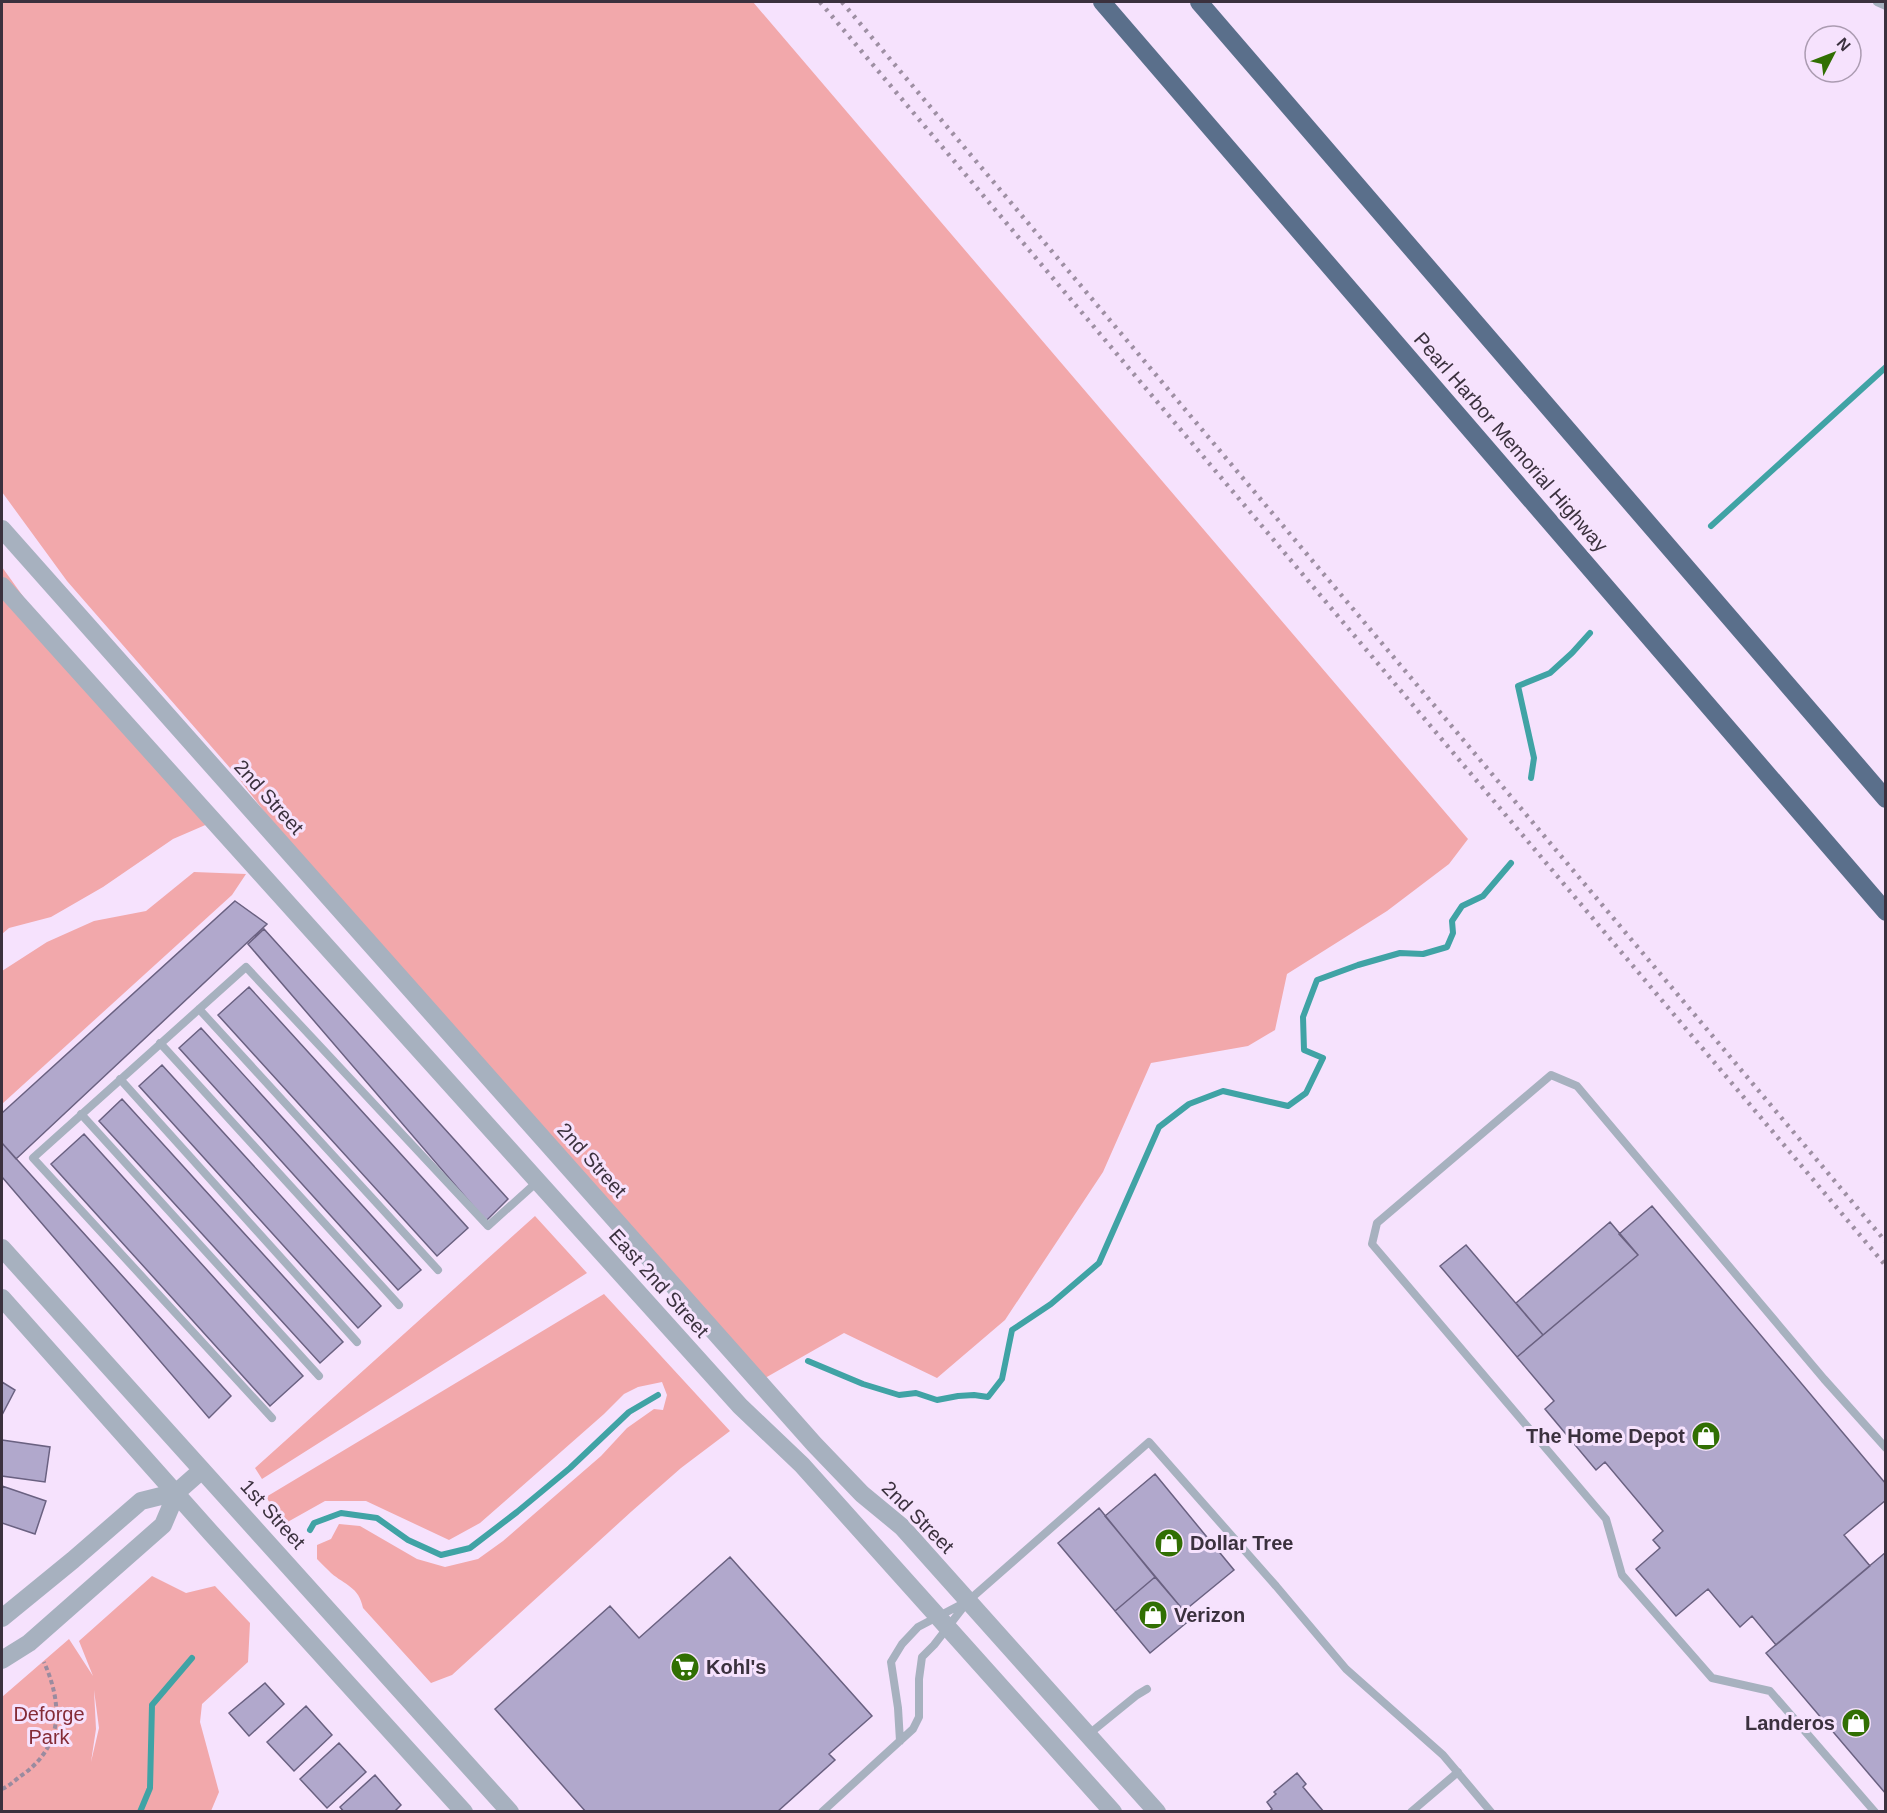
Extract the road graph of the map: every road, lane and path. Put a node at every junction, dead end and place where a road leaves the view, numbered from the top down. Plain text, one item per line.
1 (1088, 2) edge
2 (1102, 2) edge
3 (1199, 2) edge
4 (1877, 2) edge
5 (1886, 6) edge
6 (1192, 107) junction
7 (2, 529) edge
8 (2, 586) edge
9 (1886, 799) edge
10 (1886, 912) edge
11 (198, 1009) junction
12 (160, 1043) junction
13 (120, 1079) junction
14 (81, 1114) junction
15 (537, 1182) junction
16 (2, 1248) edge
17 (438, 1270) dead end
18 (2, 1298) edge
19 (399, 1305) dead end
20 (357, 1342) dead end
21 (319, 1376) dead end
22 (272, 1418) dead end
23 (1886, 1448) edge
24 (202, 1470) junction
25 (177, 1492) junction
26 (968, 1601) junction
27 (2, 1618) edge
28 (943, 1622) junction
29 (2, 1660) edge
30 (44, 1662) dead end
31 (1147, 1689) dead end
32 (1088, 1736) junction
33 (900, 1741) junction
34 (1458, 1772) junction
35 (2, 1789) edge
36 (464, 1812) edge
37 (510, 1812) edge
38 (822, 1812) edge
39 (1113, 1812) edge
40 (1157, 1812) edge
41 (1411, 1812) edge
42 (1491, 1812) edge
43 (1875, 1812) edge

1 - 6 highway
2 - 6 highway, Pearl Harbor Memorial Highway
3 - 9 highway
4 - 5 lane
6 - 10 highway, Pearl Harbor Memorial Highway
7 - 26 street, 2nd Street
8 - 15 street, East 2nd Street
11 - 12 lane
11 - 15 lane
11 - 17 lane
12 - 13 lane
12 - 19 lane
13 - 14 lane
13 - 20 lane
14 - 21 lane
14 - 22 lane
15 - 28 street, East 2nd Street
16 - 24 street, 1st Street
18 - 25 street
23 - 43 lane
24 - 25 street
24 - 37 street, 1st Street
25 - 27 street
25 - 29 street
25 - 36 street
26 - 28 lane
26 - 28 lane
26 - 32 street, 2nd Street
26 - 34 lane
28 - 33 lane
28 - 33 lane
28 - 39 street
30 - 35 path
31 - 32 lane
32 - 40 street, 2nd Street
33 - 38 lane
34 - 41 lane
34 - 42 lane

